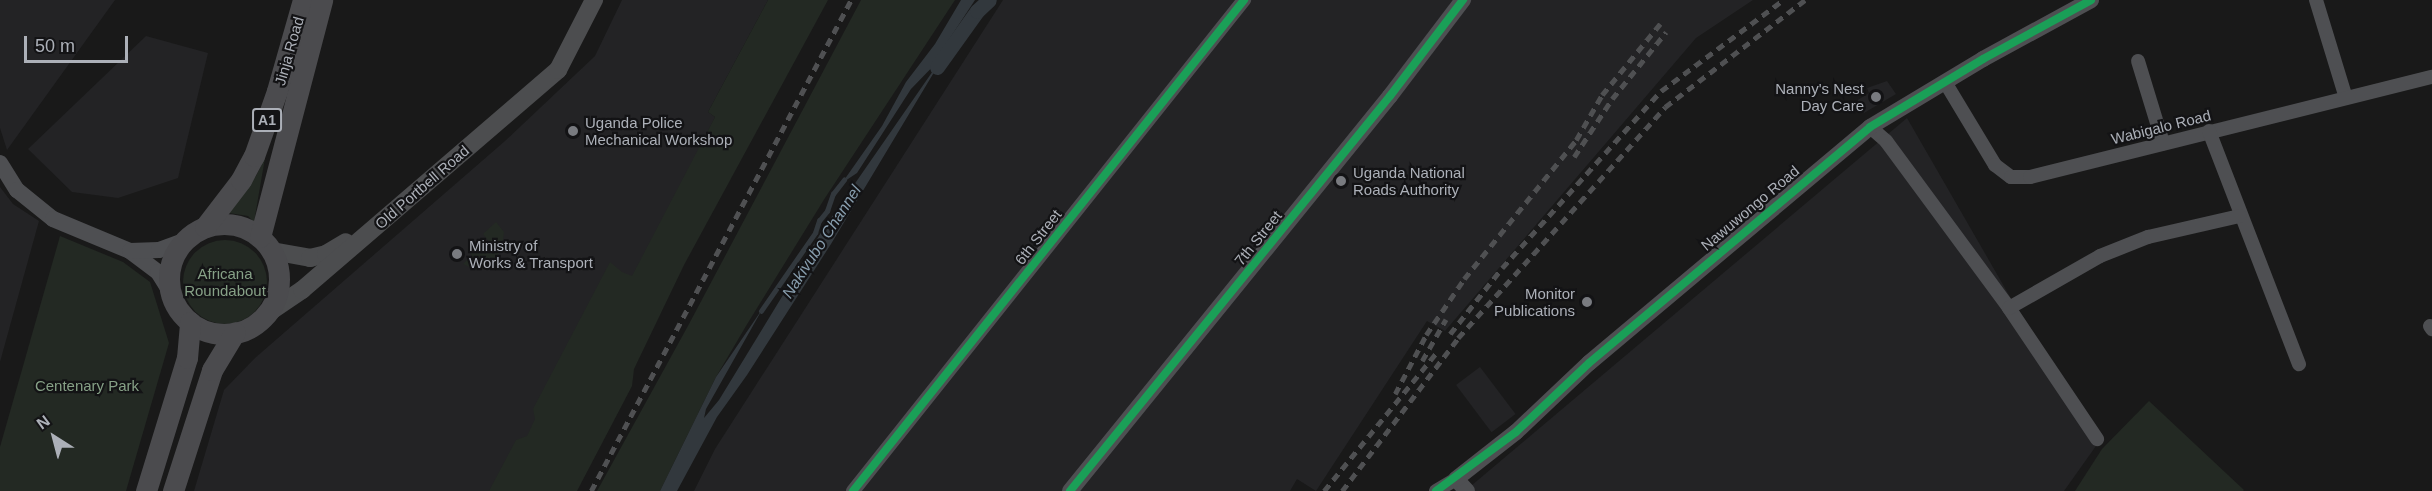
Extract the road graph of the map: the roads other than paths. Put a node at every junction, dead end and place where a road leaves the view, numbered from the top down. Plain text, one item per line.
1 (303, 0) edge
2 (322, 0) edge
3 (594, 0) edge
4 (1244, 0) edge
5 (1463, 0) edge
6 (2091, 0) edge
7 (2316, 0) edge
8 (567, 49) junction
9 (2138, 61) dead end
10 (2432, 77) edge
11 (1944, 82) junction
12 (2346, 98) junction
13 (1870, 127) junction
14 (2209, 131) junction
15 (2163, 142) junction
16 (0, 163) edge
17 (2241, 216) junction
18 (205, 227) junction
19 (184, 241) junction
20 (266, 244) junction
21 (130, 251) junction
22 (170, 291) junction
23 (2009, 308) junction
24 (265, 315) junction
25 (190, 322) junction
26 (235, 332) junction
27 (2299, 364) dead end
28 (2097, 439) dead end
29 (1461, 485) edge
30 (146, 491) edge
31 (173, 491) edge
32 (853, 491) edge
33 (1070, 491) edge
34 (1436, 491) edge

1 - 18 highway, Jinja Road / A1
2 - 20 highway, Jinja Road / A1
3 - 8 main road, Old Portbell Road
4 - 32 street, 6th Street
5 - 33 street, 7th Street
6 - 11 street, Nawuwongo Road
7 - 12 street
8 - 20 main road, Old Portbell Road
8 - 24 main road, Old Portbell Road
9 - 15 street
10 - 12 street, Wabigalo Road
11 - 13 street, Nawuwongo Road
11 - 15 street, Wabigalo Road
12 - 14 street, Wabigalo Road
13 - 23 street
13 - 29 street, Nawuwongo Road
14 - 15 street, Wabigalo Road
14 - 17 street
16 - 21 street
17 - 23 street
17 - 27 street
18 - 19 highway, A1
18 - 20 highway
19 - 21 street
19 - 22 highway
20 - 24 highway, A1
21 - 22 street
22 - 25 highway
23 - 28 street
24 - 26 highway
25 - 26 highway
25 - 30 highway
26 - 31 highway
29 - 34 street

